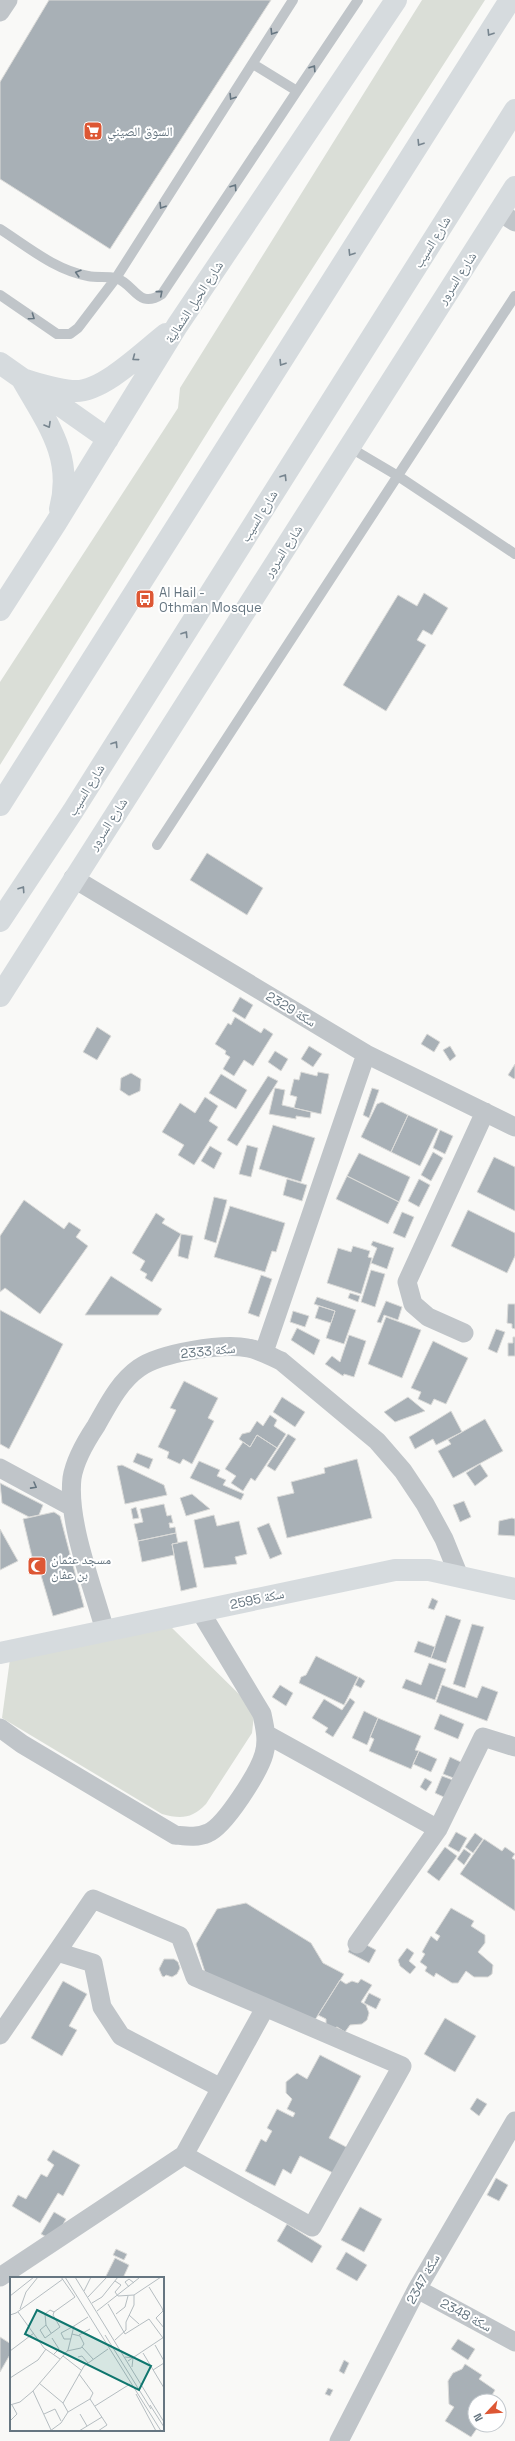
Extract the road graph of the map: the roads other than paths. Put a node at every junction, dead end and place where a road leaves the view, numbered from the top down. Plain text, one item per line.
1 (8, 0) edge
2 (293, 0) edge
3 (358, 0) edge
4 (396, 0) edge
5 (510, 0) edge
6 (0, 12) edge
7 (253, 64) junction
8 (297, 91) junction
9 (515, 110) edge
10 (515, 187) edge
11 (507, 217) edge
12 (0, 229) edge
13 (116, 278) junction
14 (0, 295) edge
15 (515, 296) edge
16 (177, 326) junction
17 (0, 363) edge
18 (22, 379) junction
19 (108, 439) junction
20 (349, 447) junction
21 (398, 476) junction
22 (56, 522) junction
23 (515, 554) edge
24 (0, 610) edge
25 (0, 806) edge
26 (157, 845) dead end
27 (74, 878) junction
28 (0, 921) edge
29 (0, 996) edge
30 (366, 1054) junction
31 (485, 1112) junction
32 (515, 1127) edge
33 (464, 1333) dead end
34 (264, 1352) junction
35 (0, 1468) edge
36 (72, 1507) junction
37 (459, 1576) junction
38 (515, 1589) edge
39 (200, 1611) junction
40 (105, 1631) junction
41 (0, 1653) edge
42 (0, 1728) edge
43 (266, 1734) junction
44 (515, 1747) edge
45 (438, 1829) junction
46 (357, 1944) dead end
47 (57, 1952) junction
48 (265, 2008) junction
49 (0, 2035) edge
50 (221, 2088) junction
51 (515, 2121) edge
52 (184, 2155) junction
53 (0, 2277) edge
54 (417, 2289) junction
55 (515, 2342) edge
56 (339, 2441) edge

1 - 6 street
2 -> 7 lane
8 -> 3 lane
4 - 16 main road, شارع الحيل الشمالية
5 -> 25 main road
7 - 8 lane
7 -> 13 lane
13 -> 8 lane
28 -> 9 main road, شارع السيب
10 - 11 main road, شارع السرور
11 - 20 main road, شارع السرور
13 -> 12 lane
14 -> 13 lane
15 - 21 lane
16 -> 18 main road
16 - 19 main road, شارع الحيل الشمالية
17 - 18 main road
18 - 19 main road
18 -> 22 main road
19 - 22 main road, شارع الحيل الشمالية
20 - 21 lane
20 - 27 main road, شارع السرور
21 - 23 lane
21 - 26 lane
22 - 24 main road, شارع الحيل الشمالية
27 - 29 main road, شارع السرور
27 - 30 street, سكة 2329
30 - 31 street, سكة 2329
30 - 34 street
31 - 32 street, سكة 2329
31 - 33 street
34 - 36 street, سكة 2333
34 - 37 street, سكة 2333
35 -> 36 street
36 - 40 street, سكة 2333
37 - 38 main road, سكة 2595
37 - 39 main road, سكة 2595
39 - 40 main road, سكة 2595
39 - 43 street
40 - 41 main road, سكة 2595
42 - 43 street
43 - 45 street
44 - 45 street
45 - 46 street
47 - 48 street
47 - 49 street
47 - 50 street
48 - 50 street
48 - 52 street
50 - 52 street
51 - 54 street, سكة 2347
52 - 53 street
54 - 55 street, سكة 2348
54 - 56 street, سكة 2347

